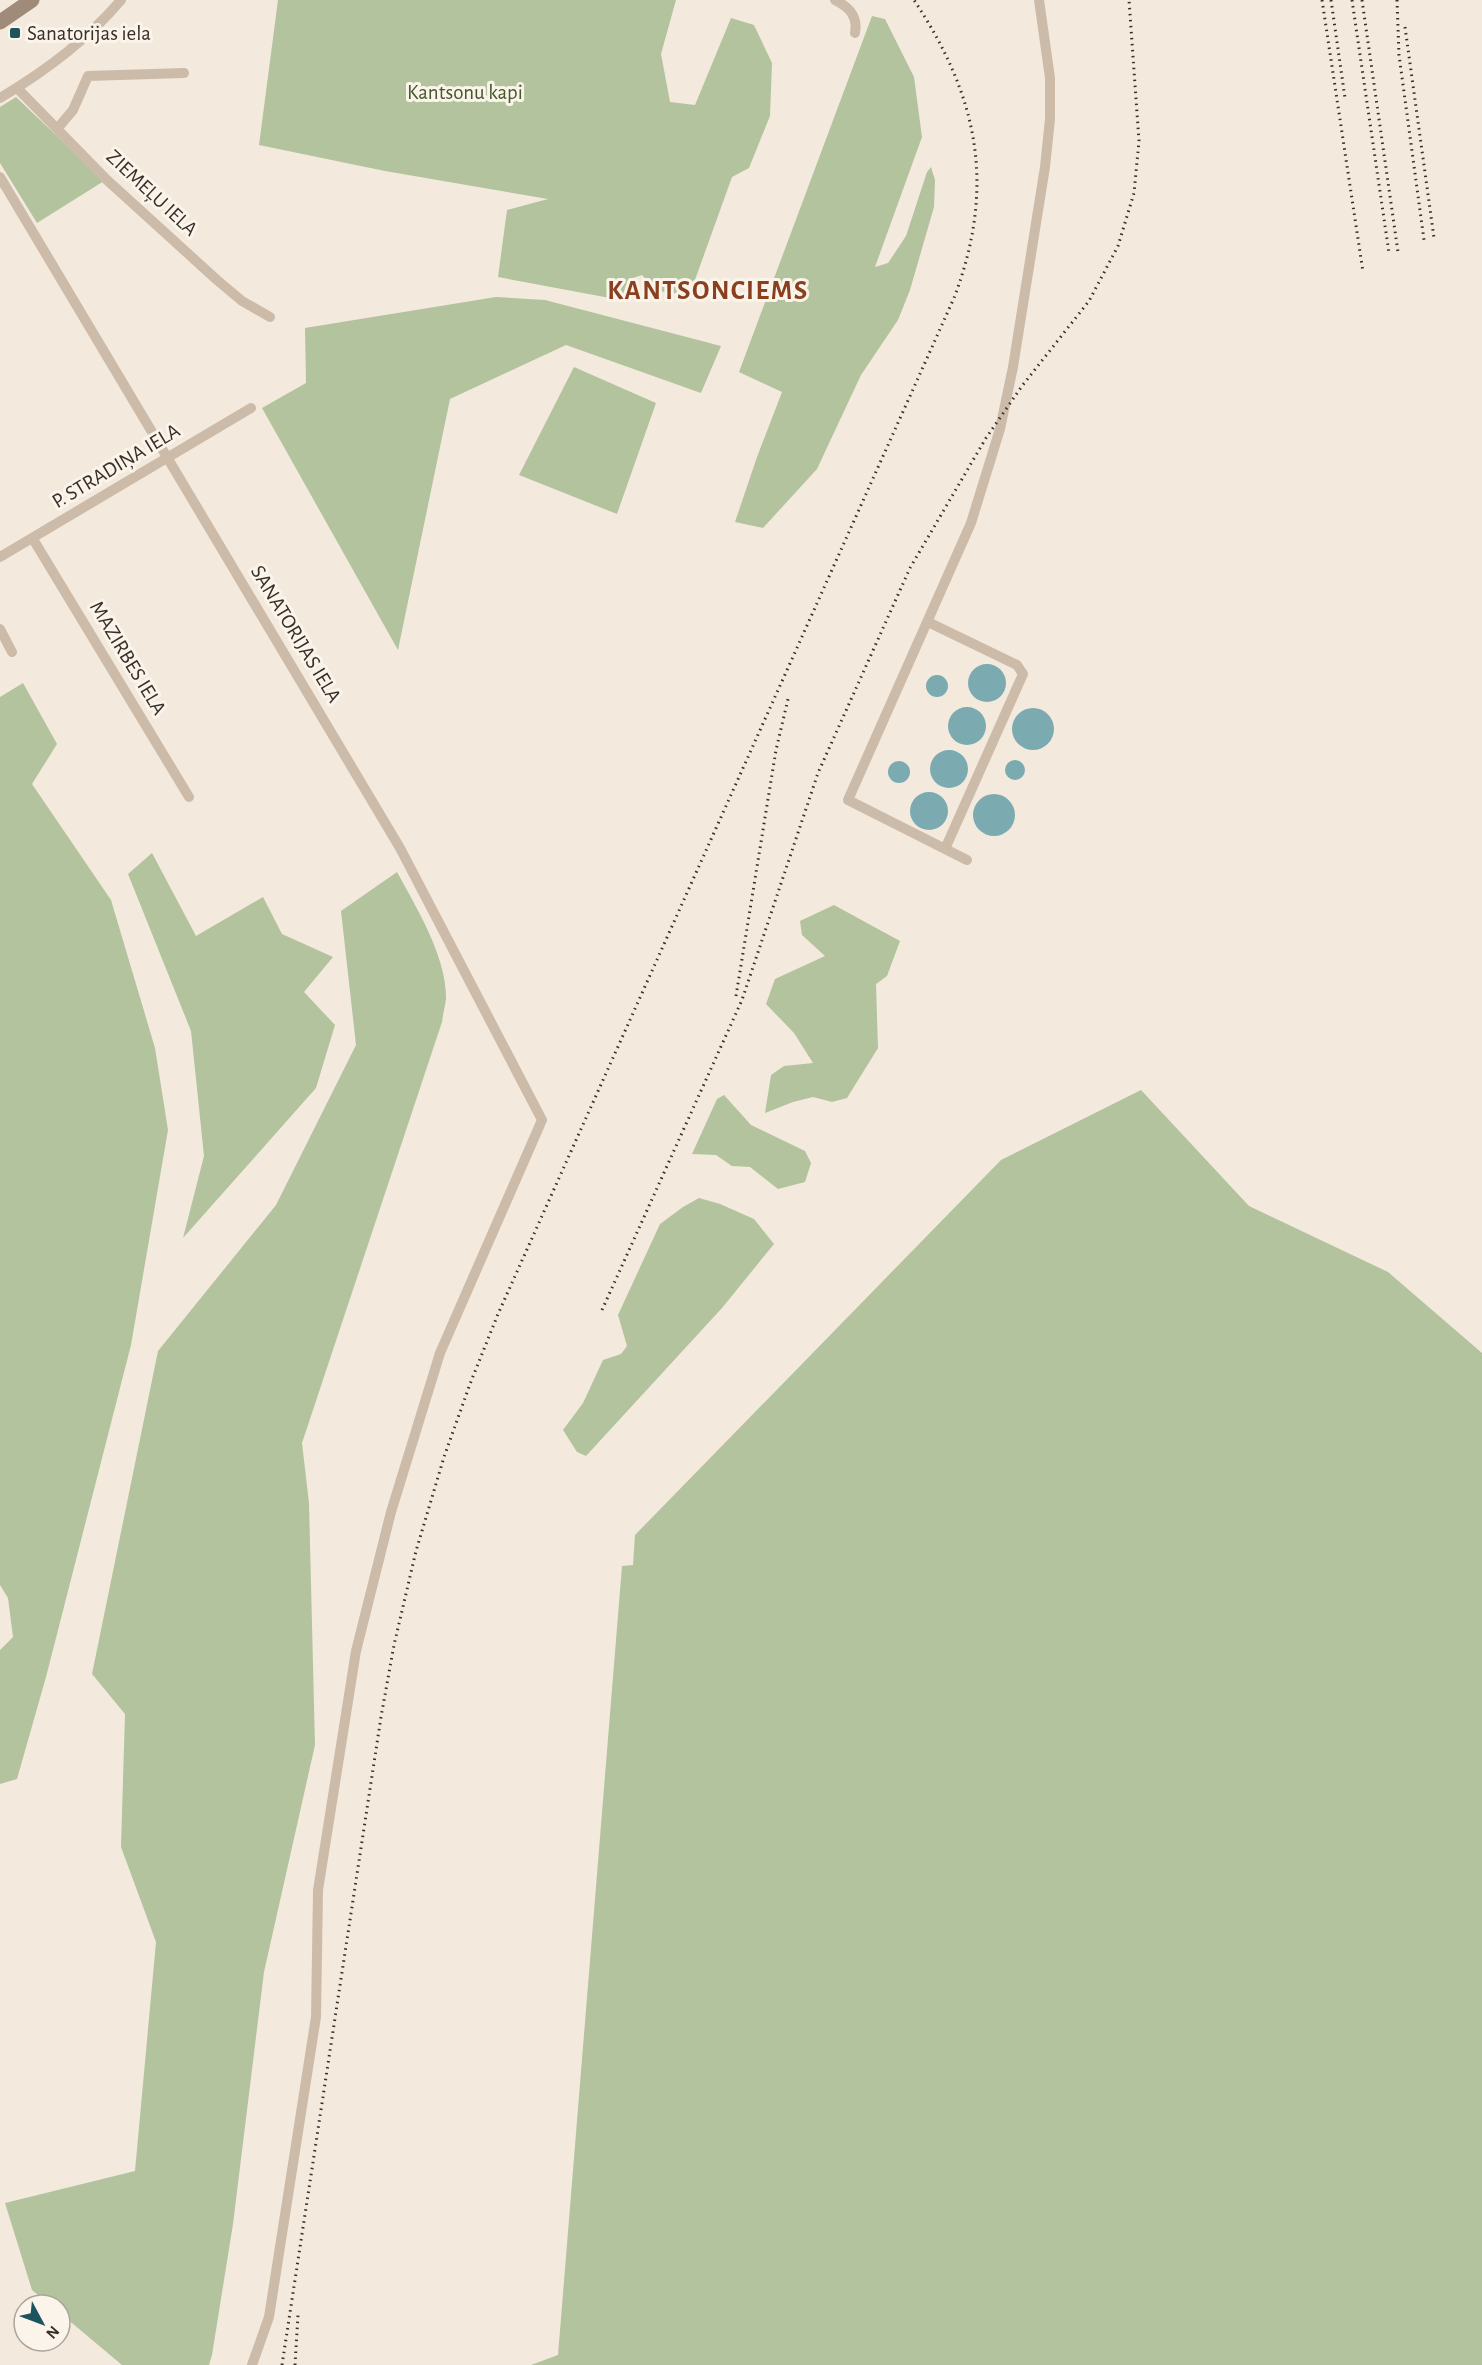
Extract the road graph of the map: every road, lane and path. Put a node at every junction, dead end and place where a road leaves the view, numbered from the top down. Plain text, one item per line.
1 (32, 0) edge
2 (121, 0) edge
3 (835, 0) edge
4 (1039, 0) edge
5 (0, 22) edge
6 (855, 33) dead end
7 (184, 73) dead end
8 (17, 88) junction
9 (0, 98) edge
10 (57, 129) junction
11 (0, 177) edge
12 (270, 317) dead end
13 (251, 408) dead end
14 (167, 456) junction
15 (33, 539) junction
16 (0, 556) edge
17 (928, 622) junction
18 (0, 629) edge
19 (12, 652) dead end
20 (189, 797) dead end
21 (945, 849) junction
22 (967, 860) dead end
23 (252, 2365) edge

1 - 5 street
2 - 8 street
3 - 6 street
4 - 17 street
7 - 10 street
8 - 9 street
8 - 10 street, ZIEMEĻU IELA
10 - 12 street, ZIEMEĻU IELA
11 - 14 street, SANATORIJAS IELA
13 - 14 street, P. STRADIŅA IELA
14 - 15 street, P. STRADIŅA IELA
14 - 23 street, SANATORIJAS IELA
15 - 16 street, P. STRADIŅA IELA
15 - 20 street, MAZIRBES IELA
17 - 21 street
17 - 21 street
18 - 19 street
21 - 22 street

